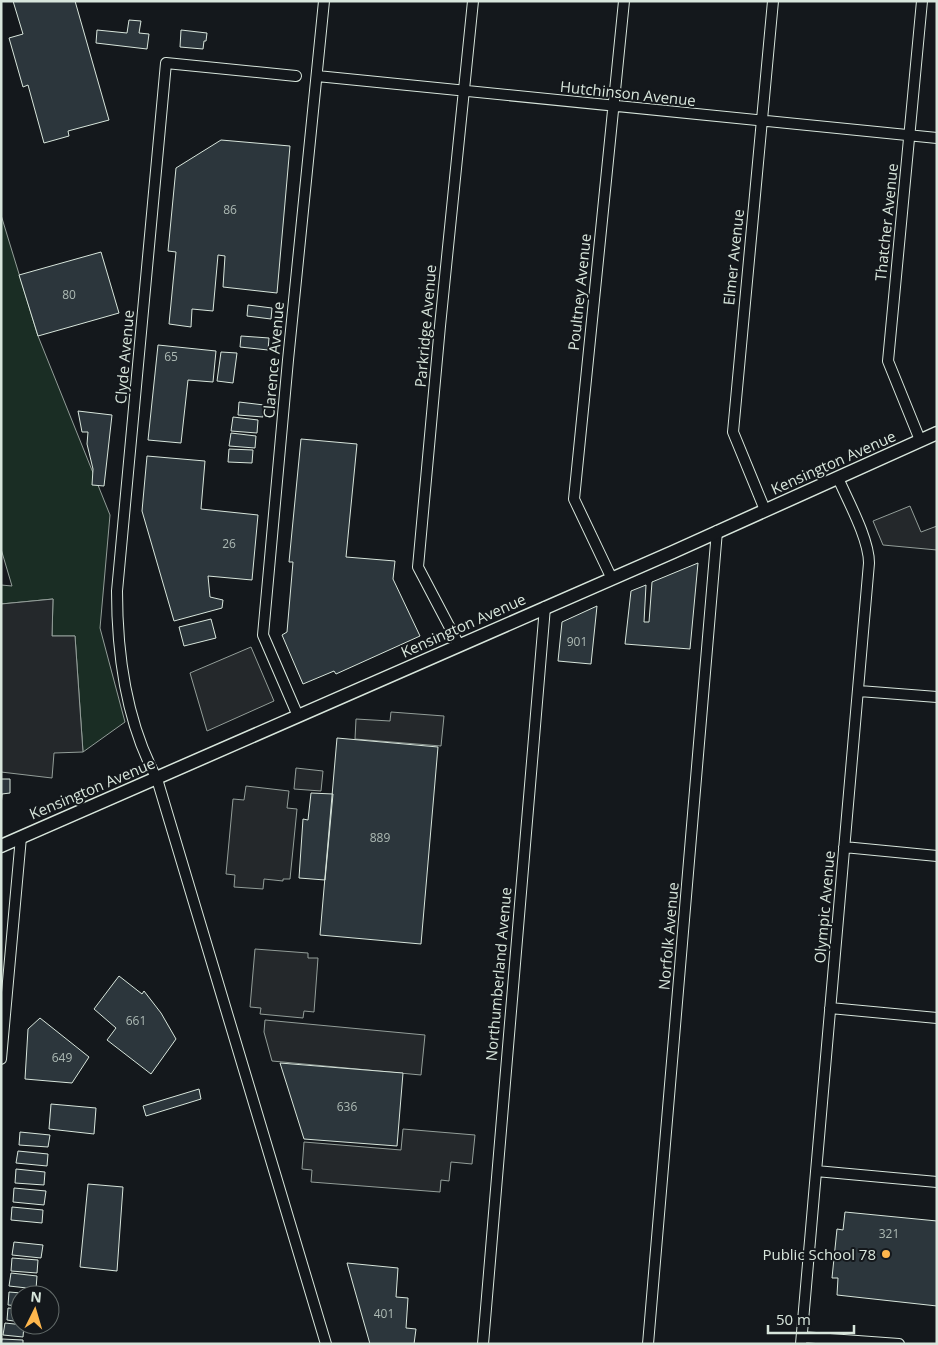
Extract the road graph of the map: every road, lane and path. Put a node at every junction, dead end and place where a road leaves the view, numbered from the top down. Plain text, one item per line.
1 (324, 1) edge
2 (473, 1) edge
3 (624, 1) edge
4 (773, 1) edge
5 (922, 1) edge
6 (296, 76) dead end
7 (316, 76) junction
8 (464, 91) junction
9 (614, 106) junction
10 (762, 121) junction
11 (909, 136) junction
12 (937, 138) edge
13 (937, 433) edge
14 (920, 440) junction
15 (838, 478) junction
16 (766, 510) junction
17 (717, 531) junction
18 (612, 579) junction
19 (545, 606) junction
20 (459, 645) junction
21 (859, 691) junction
22 (937, 698) edge
23 (298, 716) junction
24 (157, 779) junction
25 (21, 837) junction
26 (1, 846) edge
27 (844, 847) junction
28 (937, 856) edge
29 (830, 1008) junction
30 (937, 1018) edge
31 (1, 1059) edge
32 (816, 1171) junction
33 (937, 1182) edge
34 (801, 1340) edge
35 (326, 1344) edge
36 (483, 1344) edge
37 (648, 1344) edge
38 (899, 1344) edge

1 - 7 street, Clarence Avenue
2 - 8 street, Parkridge Avenue
3 - 9 street, Poultney Avenue
4 - 10 street, Elmer Avenue
5 - 11 street, Thatcher Avenue
6 - 24 street, Clyde Avenue
7 - 8 street, Hutchinson Avenue
7 - 23 street, Clarence Avenue
8 - 9 street, Hutchinson Avenue
8 - 20 street, Parkridge Avenue
9 - 10 street, Hutchinson Avenue
9 - 18 street, Poultney Avenue
10 - 11 street, Hutchinson Avenue
10 - 16 street, Elmer Avenue
11 - 12 street, Hutchinson Avenue
11 - 14 street, Thatcher Avenue
13 - 14 street, Kensington Avenue
14 - 15 street, Kensington Avenue
15 - 16 street, Kensington Avenue
15 - 21 street, Olympic Avenue
16 - 17 street, Kensington Avenue
17 - 18 street, Kensington Avenue
17 - 37 street, Norfolk Avenue
18 - 19 street, Kensington Avenue
19 - 20 street, Kensington Avenue
19 - 36 street, Northumberland Avenue
20 - 23 street, Kensington Avenue
21 - 22 street
21 - 27 street, Olympic Avenue
23 - 24 street, Kensington Avenue
24 - 25 street, Kensington Avenue
24 - 35 street
25 - 26 street, Kensington Avenue
25 - 31 street
27 - 28 street
27 - 29 street, Olympic Avenue
29 - 30 street
29 - 32 street, Olympic Avenue
32 - 33 street
32 - 34 street, Olympic Avenue
34 - 38 street

